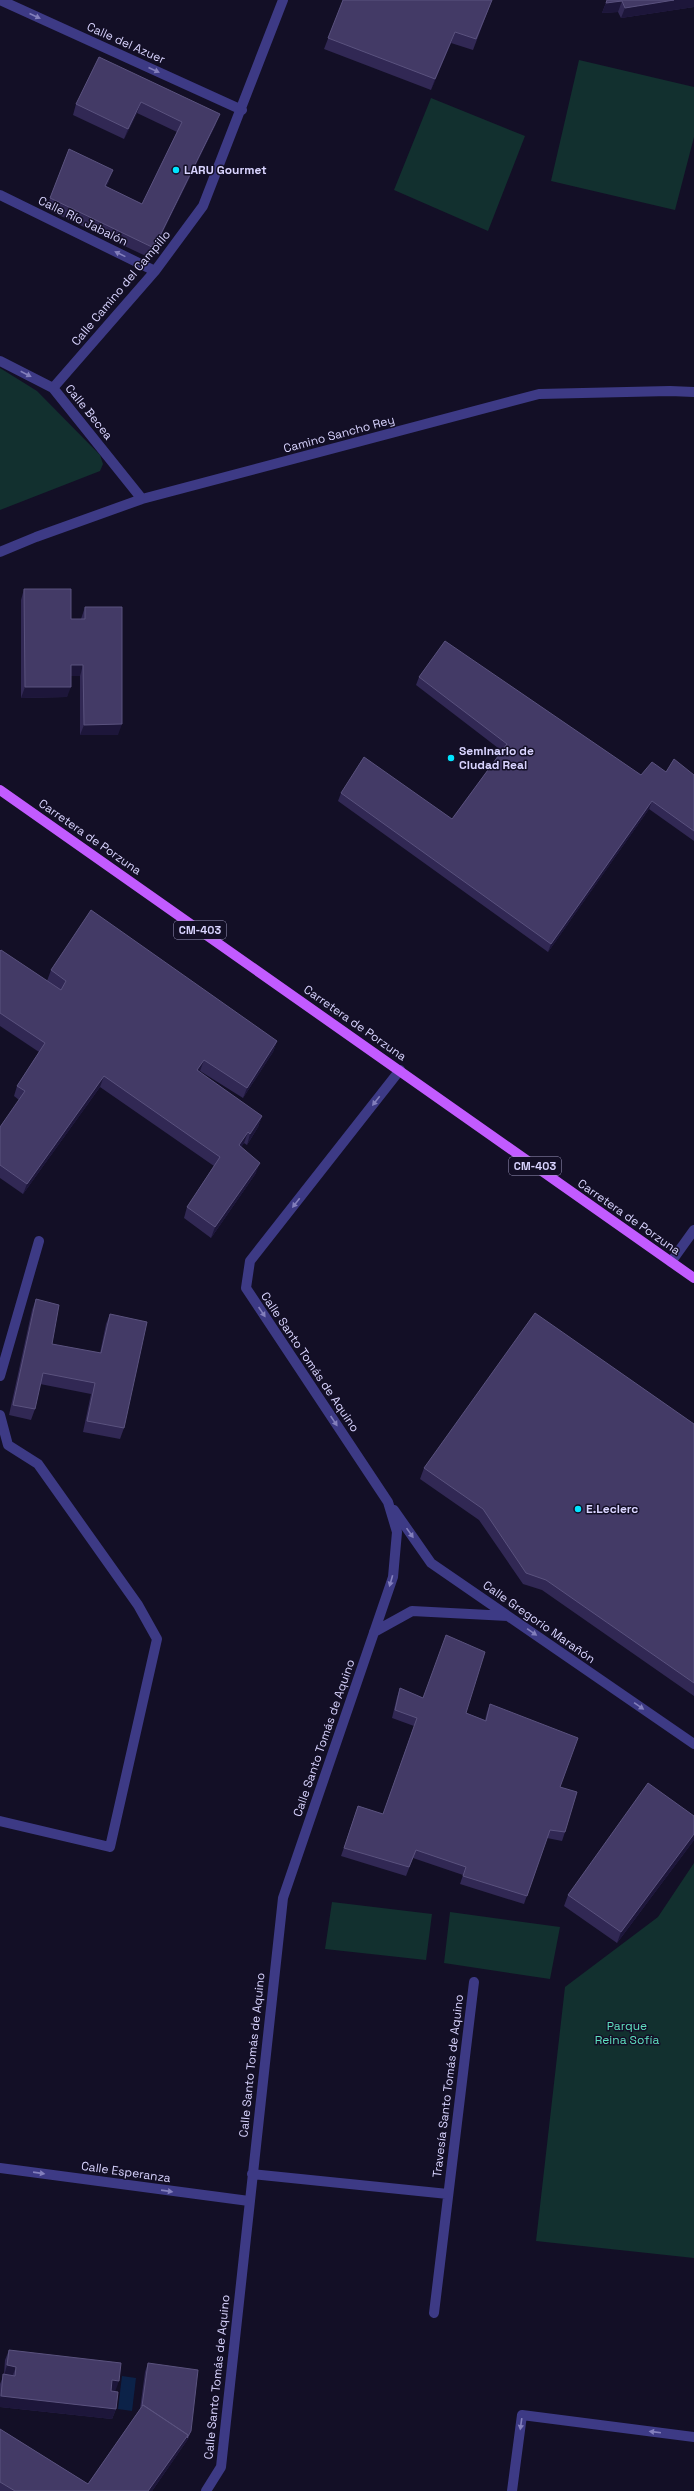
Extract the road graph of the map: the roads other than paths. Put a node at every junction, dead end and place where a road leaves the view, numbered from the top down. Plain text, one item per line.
1 (0, 0) edge
2 (283, 0) edge
3 (242, 110) junction
4 (0, 195) edge
5 (156, 271) junction
6 (0, 361) edge
7 (53, 388) junction
8 (694, 392) edge
9 (142, 499) junction
10 (0, 552) edge
11 (0, 790) edge
12 (400, 1070) junction
13 (694, 1230) edge
14 (39, 1241) dead end
15 (671, 1262) junction
16 (694, 1278) edge
17 (0, 1376) edge
18 (0, 1414) edge
19 (388, 1502) junction
20 (508, 1616) junction
21 (374, 1632) junction
22 (694, 1744) edge
23 (0, 1821) edge
24 (474, 1982) dead end
25 (0, 2168) edge
26 (252, 2174) junction
27 (448, 2194) junction
28 (249, 2202) junction
29 (434, 2313) dead end
30 (694, 2437) edge
31 (206, 2491) edge
32 (512, 2491) edge

1 -> 3 street, Calle del Azuer
2 - 3 street, Calle Camino del Campillo
3 - 5 street, Calle Camino del Campillo
5 -> 4 street, Calle Río Jabalón
5 - 7 street, Calle Camino del Campillo
6 -> 7 street, Calle Becea
7 - 9 street, Calle Becea
8 - 9 street, Camino Sancho Rey
9 - 10 street, Camino Sancho Rey
11 - 12 main road, Carretera de Porzuna / CM-403
12 - 15 main road, Carretera de Porzuna / CM-403
12 -> 19 street, Calle Santo Tomás de Aquino
13 - 15 street
14 - 17 street
15 - 16 main road, Carretera de Porzuna / CM-403
18 - 23 street
19 -> 20 street, Calle Gregorio Marañón
19 -> 21 street, Calle Santo Tomás de Aquino
20 - 21 street
20 -> 22 street, Calle Gregorio Marañón
21 - 26 street, Calle Santo Tomás de Aquino
24 - 27 street, Travesía Santo Tomás de Aquino
25 -> 28 street, Calle Esperanza
26 - 27 street, Travesía Santo Tomás de Aquino
26 - 28 street, Calle Santo Tomás de Aquino
27 - 29 street, Travesía Santo Tomás de Aquino
28 - 31 street, Calle Santo Tomás de Aquino
30 -> 32 street

